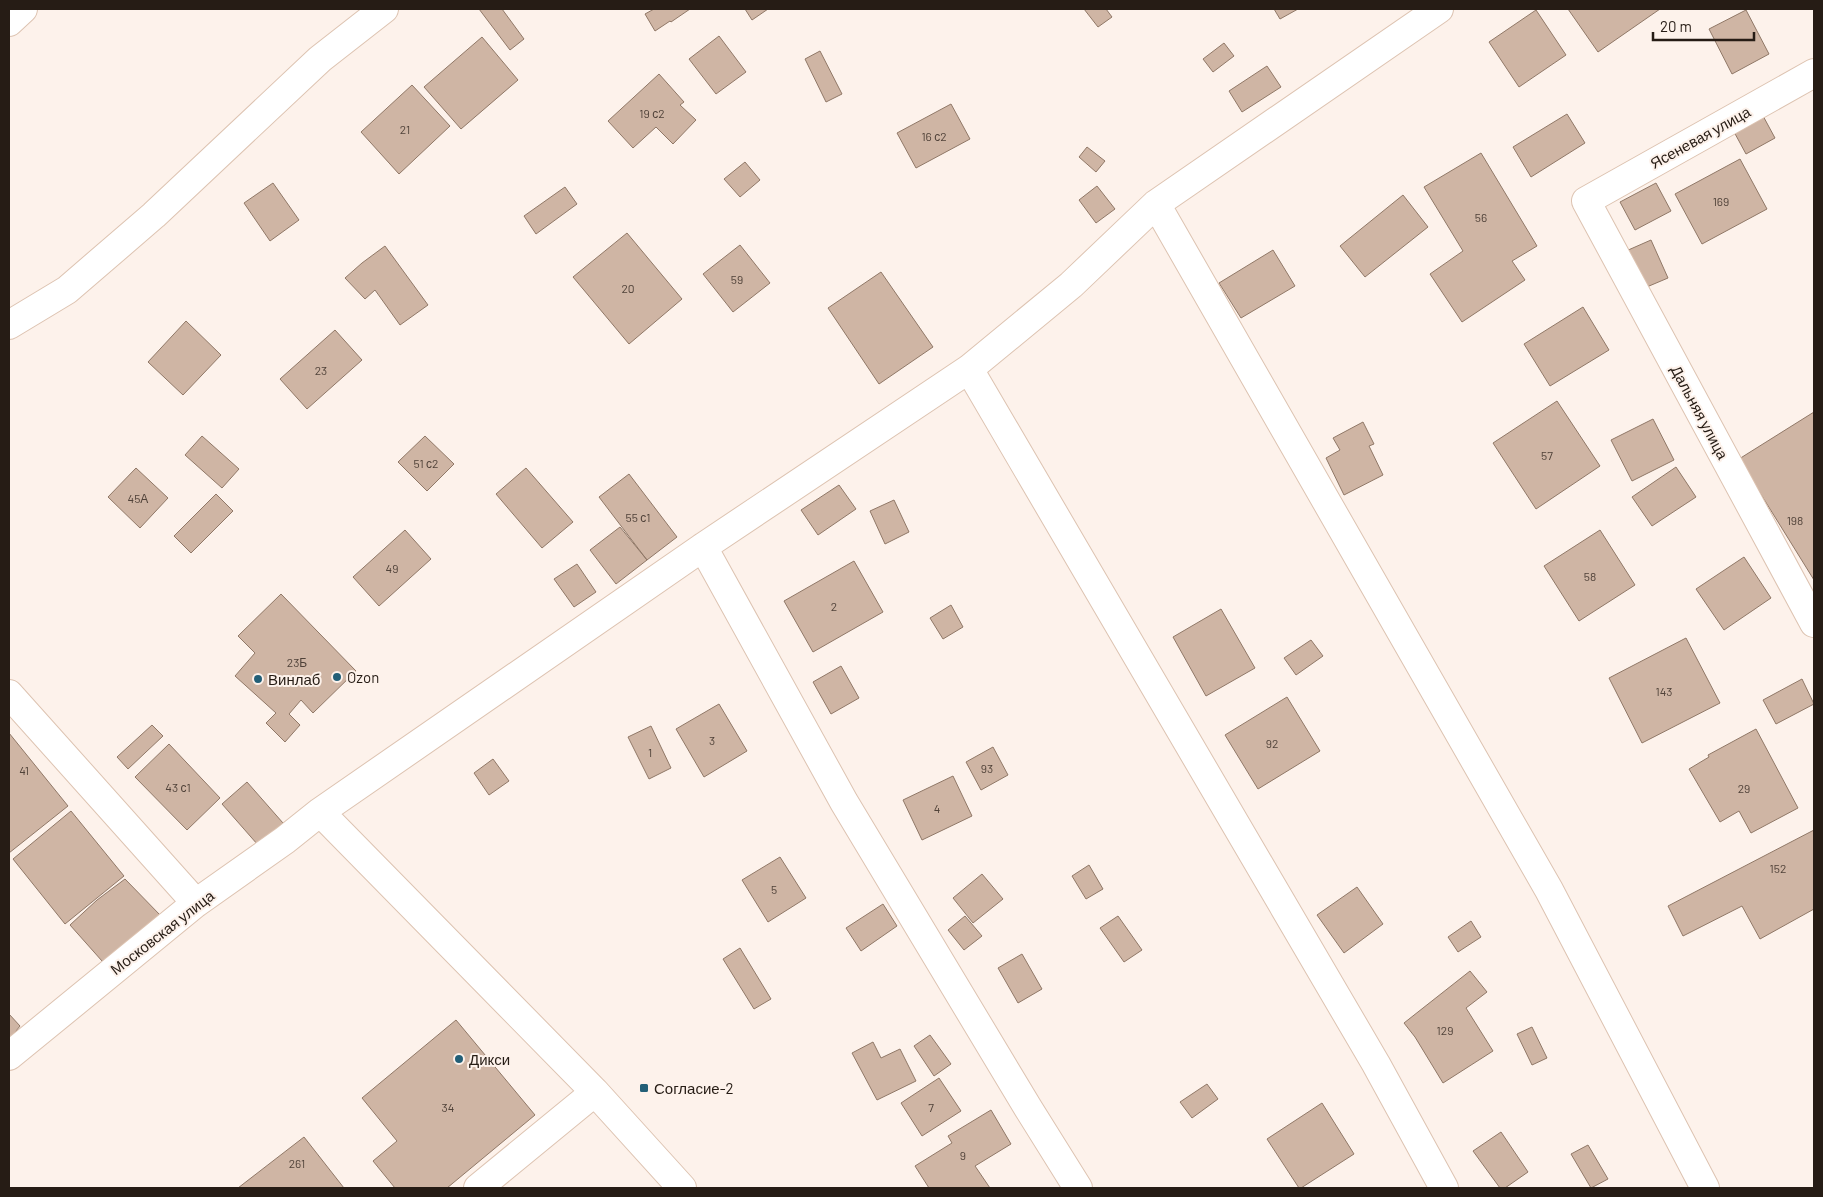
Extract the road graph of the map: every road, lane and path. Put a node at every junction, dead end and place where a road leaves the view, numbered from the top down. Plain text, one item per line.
1 (23, 9) edge
2 (384, 9) edge
3 (1439, 9) edge
4 (9, 22) edge
5 (1814, 73) edge
6 (1586, 201) joint
7 (1156, 204) junction
8 (9, 325) edge
9 (969, 369) junction
10 (702, 547) junction
11 (1814, 623) edge
12 (9, 694) edge
13 (320, 812) junction
14 (196, 903) junction
15 (9, 1056) edge
16 (595, 1092) junction
17 (478, 1188) edge
18 (682, 1188) edge
19 (1078, 1188) edge
20 (1444, 1188) edge
21 (1705, 1188) edge

1 - 4 street
2 - 8 street
3 - 7 street, Московская улица
5 - 6 street, Ясеневая улица
6 - 11 street, Дальняя улица
7 - 9 street, Московская улица
7 - 21 street
9 - 10 street, Московская улица
9 - 20 street
10 - 13 street, Московская улица
10 - 19 street
12 - 14 street
13 - 14 street, Московская улица
13 - 16 street
14 - 15 street, Московская улица
16 - 17 street
16 - 18 street

